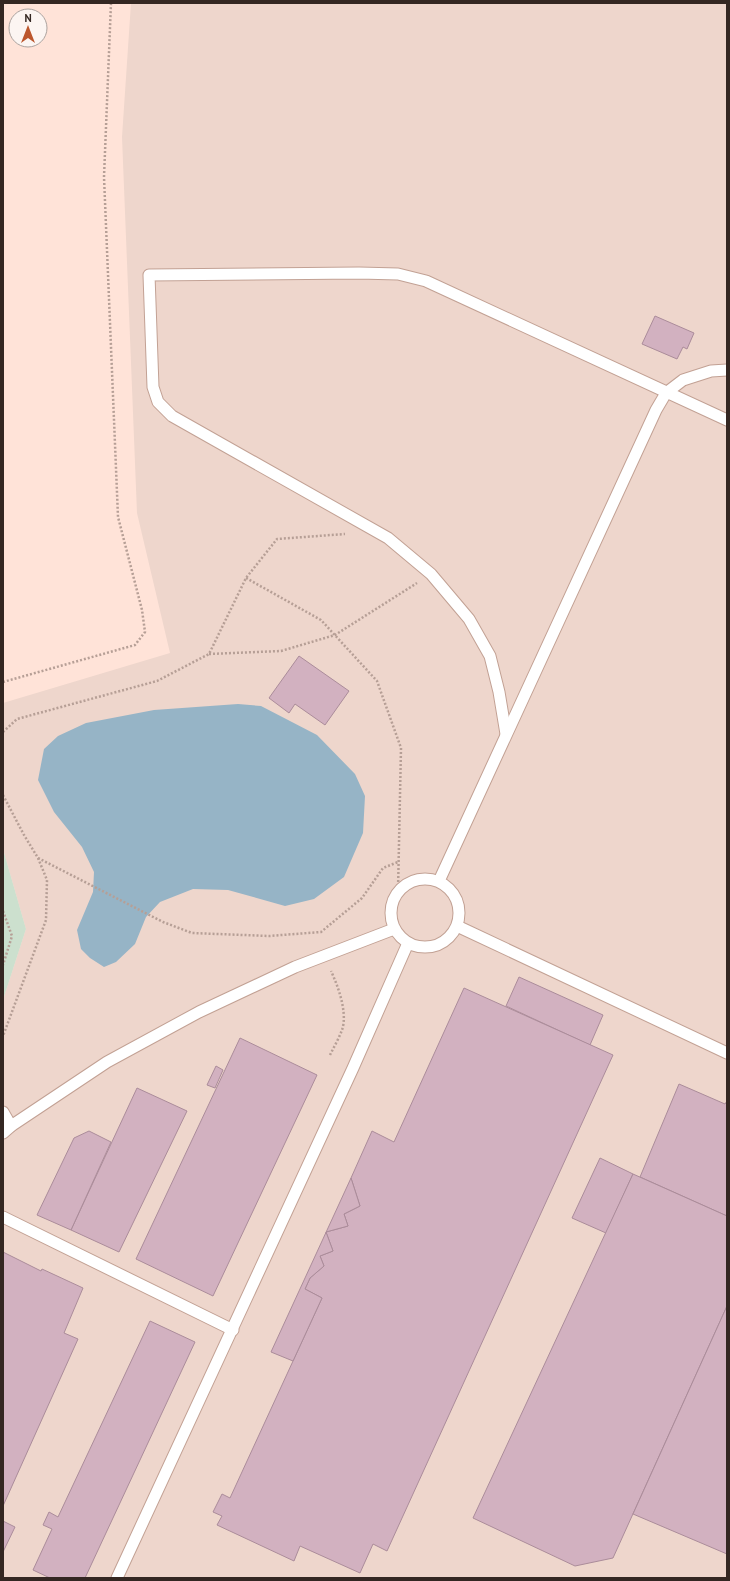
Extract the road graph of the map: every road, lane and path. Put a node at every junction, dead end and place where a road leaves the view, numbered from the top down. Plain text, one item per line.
1 (111, 3) edge
2 (727, 370) edge
3 (666, 393) junction
4 (727, 420) edge
5 (347, 534) dead end
6 (431, 574) junction
7 (246, 578) junction
8 (335, 635) junction
9 (209, 654) junction
10 (3, 682) edge
11 (3, 732) edge
12 (506, 734) junction
13 (3, 794) edge
14 (38, 858) junction
15 (398, 862) junction
16 (439, 881) junction
17 (398, 891) junction
18 (3, 911) edge
19 (457, 926) junction
20 (394, 929) junction
21 (408, 943) junction
22 (325, 955) junction
23 (3, 965) edge
24 (3, 1036) edge
25 (727, 1054) edge
26 (330, 1055) dead end
27 (3, 1112) edge
28 (7, 1130) edge
29 (3, 1217) edge
30 (233, 1330) junction
31 (117, 1578) edge

1 - 10 path
2 - 3 lane
3 - 4 lane
3 - 6 lane
3 - 12 lane
5 - 7 path
6 - 8 path
6 - 12 lane
7 - 8 path
7 - 9 path
8 - 9 path
8 - 15 path
9 - 11 path
12 - 16 lane
13 - 14 path
14 - 15 path
14 - 24 path
15 - 17 path
16 - 17 lane
16 - 19 lane
17 - 20 lane
18 - 23 path
19 - 21 lane
19 - 25 lane
20 - 21 lane
20 - 22 lane
21 - 30 lane
22 - 26 path
22 - 28 lane
27 - 28 lane
29 - 30 lane
30 - 31 lane

